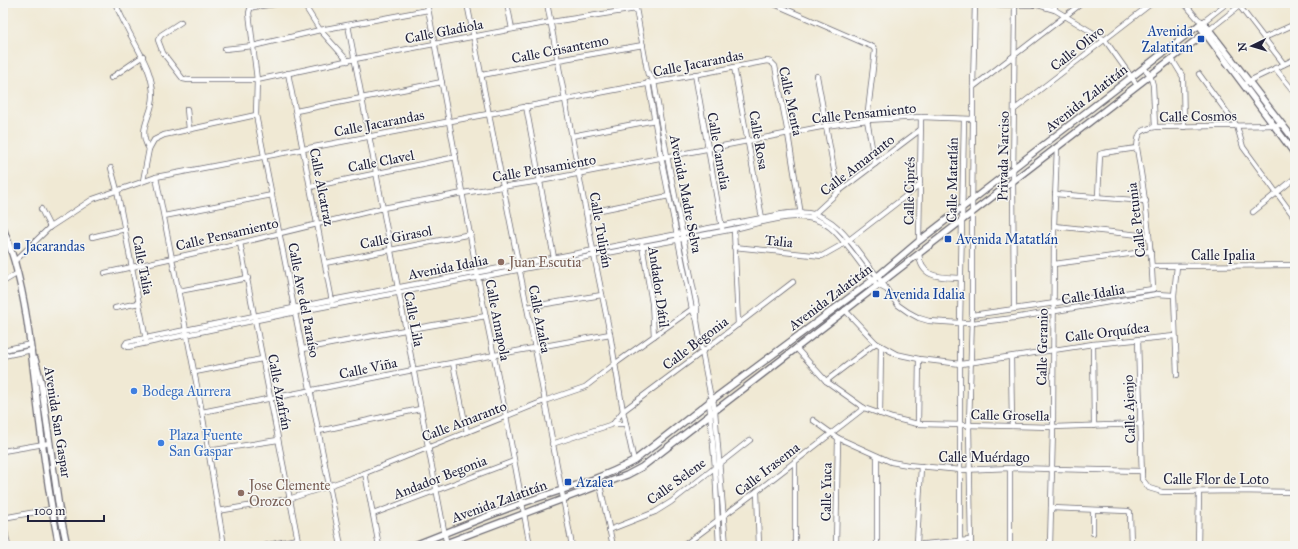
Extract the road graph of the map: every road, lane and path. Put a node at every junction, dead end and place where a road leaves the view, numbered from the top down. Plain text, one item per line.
1 (119, 3) edge
2 (283, 3) edge
3 (303, 3) edge
4 (427, 3) edge
5 (467, 3) edge
6 (507, 3) edge
7 (547, 3) edge
8 (635, 3) edge
9 (772, 3) edge
10 (1055, 3) edge
11 (1082, 3) edge
12 (1152, 3) edge
13 (1184, 3) edge
14 (1227, 3) edge
15 (975, 4) edge
16 (1016, 4) edge
17 (1240, 4) edge
18 (636, 9) junction
19 (428, 10) junction
20 (1055, 10) junction
21 (1066, 16) junction
22 (181, 22) dead end
23 (551, 22) junction
24 (1200, 22) junction
25 (1295, 24) edge
26 (348, 25) junction
27 (320, 30) junction
28 (512, 30) junction
29 (1207, 31) junction
30 (474, 37) junction
31 (1264, 38) junction
32 (1105, 40) junction
33 (435, 45) junction
34 (643, 45) junction
35 (253, 46) junction
36 (225, 49) dead end
37 (1015, 55) junction
38 (143, 56) junction
39 (354, 59) junction
40 (1172, 59) junction
41 (1295, 59) edge
42 (558, 60) junction
43 (348, 61) junction
44 (771, 62) joint
45 (1284, 64) junction
46 (734, 67) junction
47 (1144, 68) junction
48 (1275, 68) junction
49 (288, 73) junction
50 (648, 73) junction
51 (694, 74) junction
52 (1199, 74) dead end
53 (1150, 75) junction
54 (482, 76) junction
55 (817, 76) dead end
56 (1132, 77) junction
57 (111, 78) dead end
58 (257, 80) junction
59 (442, 82) junction
60 (654, 82) junction
61 (1246, 82) junction
62 (648, 83) junction
63 (1137, 85) junction
64 (973, 87) junction
65 (1295, 93) edge
66 (362, 98) junction
67 (565, 99) junction
68 (526, 106) junction
69 (187, 109) dead end
70 (1015, 109) junction
71 (296, 111) junction
72 (490, 113) junction
73 (256, 115) junction
74 (921, 117) junction
75 (964, 119) junction
76 (973, 119) junction
77 (655, 120) junction
78 (867, 120) junction
79 (450, 121) junction
80 (1283, 124) junction
81 (1274, 125) junction
82 (826, 126) junction
83 (1237, 126) junction
84 (1155, 127) junction
85 (1184, 127) junction
86 (189, 129) junction
87 (920, 130) junction
88 (788, 134) junction
89 (369, 136) junction
90 (572, 136) junction
91 (748, 141) junction
92 (1295, 141) edge
93 (1056, 147) junction
94 (1137, 148) junction
95 (149, 149) junction
96 (303, 149) junction
97 (708, 149) junction
98 (1295, 154) edge
99 (264, 156) junction
100 (667, 156) junction
101 (456, 157) junction
102 (661, 158) junction
103 (875, 164) junction
104 (111, 168) dead end
105 (1014, 168) junction
106 (579, 173) junction
107 (376, 174) junction
108 (156, 177) junction
109 (1295, 178) edge
110 (142, 180) junction
111 (1014, 180) junction
112 (540, 181) junction
113 (920, 185) junction
114 (504, 186) junction
115 (310, 187) junction
116 (117, 190) junction
117 (838, 192) junction
118 (1277, 192) junction
119 (463, 193) junction
120 (1055, 194) junction
121 (272, 195) junction
122 (669, 196) junction
123 (1098, 197) junction
124 (972, 201) junction
125 (1146, 201) junction
126 (383, 208) junction
127 (962, 208) junction
128 (41, 209) dead end
129 (1253, 212) dead end
130 (586, 213) junction
131 (972, 213) junction
132 (801, 214) junction
133 (814, 214) junction
134 (164, 216) junction
135 (762, 218) junction
136 (810, 218) junction
137 (1295, 218) edge
138 (962, 220) junction
139 (318, 224) junction
140 (1054, 226) junction
141 (50, 227) junction
142 (3, 228) edge
143 (722, 228) junction
144 (125, 229) junction
145 (734, 229) junction
146 (280, 233) junction
147 (470, 234) junction
148 (680, 236) junction
149 (1149, 236) junction
150 (92, 237) dead end
151 (641, 241) junction
152 (847, 241) junction
153 (919, 241) junction
154 (9, 242) junction
155 (240, 243) junction
156 (3, 245) edge
157 (642, 247) junction
158 (734, 247) junction
159 (390, 250) junction
160 (593, 250) junction
161 (1151, 251) junction
162 (919, 254) junction
163 (594, 256) junction
164 (172, 258) junction
165 (554, 258) junction
166 (15, 261) junction
167 (325, 263) junction
168 (1054, 264) junction
169 (518, 265) junction
170 (1295, 265) edge
171 (1152, 266) junction
172 (1177, 266) junction
173 (132, 267) junction
174 (519, 270) junction
175 (18, 273) junction
176 (105, 273) dead end
177 (478, 276) junction
178 (248, 278) junction
179 (875, 278) junction
180 (961, 278) junction
181 (3, 282) edge
182 (793, 282) dead end
183 (880, 284) junction
184 (1153, 290) junction
185 (179, 291) junction
186 (398, 291) junction
187 (602, 294) junction
188 (1157, 294) junction
189 (1174, 295) junction
190 (139, 303) junction
191 (332, 303) junction
192 (1054, 304) junction
193 (527, 307) junction
194 (698, 307) junction
195 (115, 308) dead end
196 (1014, 308) junction
197 (692, 309) junction
198 (295, 310) junction
199 (845, 310) junction
200 (1053, 312) junction
201 (972, 315) junction
202 (486, 316) junction
203 (255, 318) junction
204 (697, 321) junction
205 (960, 323) junction
206 (972, 324) junction
207 (738, 325) junction
208 (186, 329) junction
209 (405, 330) junction
210 (610, 334) junction
211 (187, 336) junction
212 (654, 336) junction
213 (1175, 336) junction
214 (146, 338) junction
215 (1138, 339) junction
216 (876, 343) junction
217 (147, 344) junction
218 (1093, 344) junction
219 (882, 346) junction
220 (31, 347) junction
221 (535, 348) junction
222 (796, 348) junction
223 (303, 349) junction
224 (3, 350) edge
225 (1052, 350) junction
226 (702, 352) junction
227 (3, 356) edge
228 (494, 356) junction
229 (1011, 357) junction
230 (262, 359) junction
231 (919, 359) junction
232 (453, 363) junction
233 (616, 364) junction
234 (961, 364) junction
235 (970, 364) junction
236 (413, 370) junction
237 (195, 372) junction
238 (1177, 375) dead end
239 (826, 381) junction
240 (311, 391) junction
241 (270, 399) junction
242 (711, 401) junction
243 (544, 402) junction
244 (864, 408) junction
245 (420, 409) junction
246 (623, 411) junction
247 (202, 412) junction
248 (713, 413) junction
249 (880, 414) junction
250 (506, 416) junction
251 (813, 420) dead end
252 (613, 424) junction
253 (626, 424) junction
254 (918, 424) junction
255 (1142, 424) junction
256 (960, 425) junction
257 (969, 426) junction
258 (1012, 426) junction
259 (1094, 426) junction
260 (1053, 427) junction
261 (319, 431) junction
262 (467, 432) junction
263 (831, 433) junction
264 (838, 438) junction
265 (278, 440) junction
266 (750, 440) dead end
267 (50, 443) junction
268 (43, 444) junction
269 (552, 444) junction
270 (428, 447) junction
271 (3, 450) edge
272 (208, 451) junction
273 (877, 456) junction
274 (514, 461) junction
275 (634, 461) junction
276 (795, 461) junction
277 (720, 463) junction
278 (921, 466) junction
279 (715, 467) junction
280 (1010, 468) junction
281 (1052, 468) junction
282 (961, 470) junction
283 (970, 470) junction
284 (1142, 471) junction
285 (365, 473) junction
286 (1142, 479) joint
287 (600, 485) junction
288 (328, 486) junction
289 (436, 490) junction
290 (561, 491) junction
291 (757, 491) junction
292 (1199, 492) junction
293 (1295, 492) edge
294 (289, 499) junction
295 (563, 499) junction
296 (522, 504) junction
297 (1051, 508) junction
298 (52, 509) junction
299 (218, 510) junction
300 (1093, 510) junction
301 (373, 514) junction
302 (524, 514) junction
303 (724, 516) junction
304 (3, 519) edge
305 (718, 521) junction
306 (609, 530) junction
307 (1093, 533) dead end
308 (444, 534) junction
309 (297, 539) junction
310 (970, 540) junction
311 (447, 544) edge
312 (917, 544) junction
313 (960, 544) edge
314 (8, 546) edge
315 (59, 546) edge
316 (67, 546) edge
317 (224, 546) edge
318 (264, 546) edge
319 (298, 546) edge
320 (341, 546) edge
321 (379, 546) edge
322 (412, 546) edge
323 (438, 546) edge
324 (530, 546) edge
325 (572, 546) edge
326 (613, 546) edge
327 (683, 546) edge
328 (719, 546) edge
329 (726, 546) edge
330 (759, 546) edge
331 (795, 546) edge
332 (836, 546) edge
333 (877, 546) edge
334 (901, 546) edge
335 (971, 546) edge
336 (1010, 546) edge
337 (1050, 546) edge
338 (1131, 546) edge
339 (1198, 546) edge

1 - 38 street
2 - 35 street, Calle Ave del Paraíso
3 - 27 street
4 - 19 street, Calle Amapola
5 - 30 street, Calle Azalea
6 - 28 street
7 - 23 street, Calle Tulipán
8 - 18 street, Avenida Madre Selva
9 - 78 street
10 - 20 street
11 - 21 street
12 - 32 street, Calle Olivo
13 - 24 street
14 - 24 street, Avenida Zalatitán
15 - 16 street
15 - 64 street, Calle Matatlán
16 - 20 street
16 - 37 street, Privada Narciso
17 - 29 street, Avenida Zalatitán
17 - 31 street
18 - 23 street, Calle Gladiola
18 - 34 street, Avenida Madre Selva
19 - 26 street
19 - 33 street, Calle Amapola
20 - 21 street
21 - 32 street
21 - 37 street
22 - 58 street, Calle Gladiola
23 - 28 street, Calle Gladiola
23 - 42 street, Calle Tulipán
24 - 29 street
24 - 47 street, Avenida Zalatitán
25 - 31 street
26 - 27 street
26 - 39 street, Calle Lila
27 - 35 street
27 - 43 street
28 - 30 street, Calle Gladiola
29 - 40 street, Avenida Zalatitán
29 - 61 street
30 - 33 street, Calle Gladiola
30 - 54 street, Calle Azalea
31 - 45 street
32 - 56 street
32 - 70 street, Calle Olivo
33 - 39 street, Calle Gladiola
33 - 59 street, Calle Amapola
34 - 42 street, Calle Crisantemo
34 - 50 street, Avenida Madre Selva
35 - 36 street
35 - 58 street, Calle Ave del Paraíso
37 - 64 street
37 - 70 street, Privada Narciso
38 - 57 street
38 - 95 street
39 - 43 street, Calle Gladiola
39 - 66 street, Calle Lila
40 - 53 street, Avenida Zalatitán
40 - 85 street
41 - 45 street
42 - 54 street, Calle Crisantemo
42 - 67 street, Calle Tulipán
43 - 49 street, Calle Gladiola
44 - 46 street, Calle Jacarandas
44 - 88 street, Calle Menta
45 - 48 street
46 - 51 street, Calle Jacarandas
46 - 91 street, Calle Rosa
47 - 53 street
47 - 56 street, Avenida Zalatitán
48 - 61 street
48 - 65 street
49 - 58 street, Calle Gladiola
49 - 71 street, Calle Alcatraz
50 - 60 street, Avenida Madre Selva
50 - 62 street, Avenida Madre Selva
51 - 60 street, Calle Jacarandas
51 - 97 street, Calle Camelia
52 - 83 street
53 - 63 street, Avenida Zalatitán
53 - 84 street
54 - 72 street, Calle Azalea
55 - 82 street
56 - 63 street
56 - 105 street, Avenida Zalatitán
58 - 73 street, Calle Ave del Paraíso
59 - 66 street
59 - 79 street, Calle Amapola
60 - 62 street, Calle Jacarandas
60 - 100 street, Avenida Madre Selva
61 - 80 street
61 - 81 street
62 - 67 street, Calle Jacarandas
62 - 77 street, Avenida Madre Selva
63 - 93 street, Avenida Zalatitán
64 - 76 street, Calle Matatlán
66 - 71 street
66 - 89 street, Calle Lila
67 - 68 street, Calle Jacarandas
67 - 90 street, Calle Tulipán
68 - 72 street, Calle Jacarandas
68 - 112 street
69 - 86 street
70 - 105 street, Privada Narciso
71 - 96 street, Calle Alcatraz
72 - 79 street, Calle Jacarandas
72 - 114 street, Calle Azalea
73 - 86 street
73 - 99 street, Calle Ave del Paraíso
74 - 75 street, Calle Pensamiento
74 - 78 street, Calle Pensamiento
74 - 87 street, Calle Ciprés
75 - 76 street, Calle Matatlán
75 - 127 street, Calle Matatlán
76 - 124 street, Calle Matatlán
77 - 90 street
77 - 102 street, Avenida Madre Selva
78 - 82 street, Calle Pensamiento
78 - 103 street
79 - 89 street, Calle Jacarandas
79 - 101 street, Calle Amapola
80 - 81 street, Calle Cosmos
80 - 92 street
81 - 83 street, Calle Cosmos
81 - 98 street
82 - 88 street, Calle Pensamiento
82 - 117 street
83 - 85 street, Calle Cosmos
83 - 118 street
84 - 85 street, Calle Cosmos
84 - 94 street, Calle Cosmos
86 - 95 street
87 - 103 street, Calle Amaranto
87 - 113 street, Calle Ciprés
88 - 91 street, Calle Pensamiento
88 - 132 street, Calle Menta
89 - 96 street, Calle Jacarandas
89 - 107 street, Calle Lila
90 - 106 street, Calle Tulipán
91 - 97 street, Calle Pensamiento
91 - 135 street, Calle Rosa
93 - 111 street, Avenida Zalatitán
93 - 120 street, Calle Geranio
94 - 123 street
94 - 125 street, Calle Petunia
95 - 110 street
96 - 99 street, Calle Jacarandas
96 - 115 street, Calle Alcatraz
97 - 100 street, Calle Pensamiento
97 - 143 street, Calle Camelia
99 - 108 street, Calle Jacarandas
99 - 121 street, Calle Ave del Paraíso
100 - 102 street, Calle Pensamiento
100 - 148 street, Avenida Madre Selva
101 - 107 street, Calle Clavel
101 - 119 street, Calle Amapola
102 - 106 street, Calle Pensamiento
102 - 122 street, Avenida Madre Selva
103 - 117 street, Calle Amaranto
104 - 116 street, Calle Talia
105 - 111 street, Privada Narciso
105 - 124 street, Avenida Zalatitán
106 - 112 street, Calle Pensamiento
106 - 130 street, Calle Tulipán
107 - 115 street, Calle Clavel
107 - 126 street, Calle Lila
108 - 110 street, Calle Jacarandas
108 - 134 street
109 - 118 street
110 - 116 street, Calle Jacarandas
111 - 131 street, Avenida Zalatitán
111 - 196 street, Privada Narciso
112 - 114 street, Calle Pensamiento
112 - 165 street
113 - 152 street
113 - 153 street, Calle Ciprés
114 - 119 street, Calle Pensamiento
114 - 169 street, Calle Azalea
115 - 139 street, Calle Alcatraz
116 - 141 street, Calle Jacarandas
116 - 144 street, Calle Talia
117 - 133 street, Calle Amaranto
118 - 129 street
118 - 137 street
119 - 126 street, Calle Pensamiento
119 - 147 street, Calle Amapola
120 - 123 street
120 - 140 street, Calle Geranio
121 - 134 street
121 - 146 street, Calle Ave del Paraíso
122 - 130 street
122 - 148 street, Avenida Madre Selva
123 - 125 street
124 - 127 street, Avenida Zalatitán
124 - 131 street, Calle Matatlán
125 - 149 street, Calle Petunia
126 - 139 street, Calle Pensamiento
126 - 159 street, Calle Lila
127 - 138 street, Calle Matatlán
127 - 153 street, Avenida Zalatitán
128 - 141 street
130 - 160 street, Calle Tulipán
131 - 138 street, Avenida Zalatitán
131 - 201 street, Calle Matatlán
132 - 133 street, Avenida Idalia
132 - 135 street, Avenida Idalia
132 - 136 street, Avenida Idalia
132 - 145 street, Avenida Idalia
133 - 136 street, Calle Amaranto
133 - 152 street, Avenida Idalia
134 - 164 street
135 - 143 street, Avenida Idalia
136 - 152 street, Avenida Idalia
138 - 162 street, Avenida Zalatitán
138 - 180 street, Calle Matatlán
139 - 146 street, Calle Pensamiento
139 - 167 street, Calle Alcatraz
140 - 149 street
140 - 168 street, Calle Geranio
141 - 166 street, Calle Jacarandas
142 - 154 street, Avenida San Gaspar
143 - 145 street, Avenida Idalia
143 - 148 street, Avenida Idalia
144 - 150 street
144 - 173 street, Calle Talia
145 - 158 street
146 - 155 street, Calle Pensamiento
146 - 198 street, Calle Ave del Paraíso
147 - 159 street, Calle Girasol
147 - 177 street, Calle Amapola
148 - 151 street, Avenida Idalia
148 - 157 street, Avenida Idalia
148 - 194 street, Avenida Madre Selva
148 - 197 street, Avenida Madre Selva
149 - 161 street, Calle Petunia
151 - 157 street, Andador Dátil
151 - 160 street, Avenida Idalia
152 - 158 street, Talia
152 - 179 street, Avenida Idalia
153 - 179 street, Avenida Zalatitán
154 - 156 street
154 - 166 street, Avenida San Gaspar
155 - 164 street, Calle Pensamiento
155 - 178 street, Calle Azafrán
157 - 163 street, Avenida Idalia
157 - 212 street, Andador Dátil
158 - 207 street
159 - 167 street, Calle Girasol
159 - 186 street, Calle Lila
160 - 163 street, Calle Tulipán
160 - 165 street, Avenida Idalia
161 - 168 street
161 - 171 street, Calle Petunia
162 - 180 street
162 - 183 street, Avenida Zalatitán
163 - 174 street, Avenida Idalia
163 - 187 street, Calle Tulipán
164 - 173 street, Calle Pensamiento
164 - 185 street
165 - 169 street, Avenida Idalia
166 - 175 street, Avenida San Gaspar
167 - 191 street, Calle Alcatraz
168 - 192 street, Calle Geranio
169 - 174 street, Calle Azalea
169 - 177 street, Avenida Idalia
170 - 172 street, Calle Ipalia
171 - 172 street, Calle Ipalia
171 - 184 street, Calle Petunia
172 - 189 street
173 - 176 street, Calle Pensamiento
173 - 190 street, Calle Talia
174 - 177 street, Avenida Idalia
174 - 193 street, Calle Azalea
175 - 181 street
175 - 220 street, Avenida San Gaspar
177 - 186 street, Avenida Idalia
177 - 202 street, Calle Amapola
178 - 185 street
178 - 203 street, Calle Azafrán
179 - 183 street, Avenida Idalia
179 - 242 street, Avenida Zalatitán
180 - 205 street, Calle Matatlán
182 - 207 street, Calle Begonia
183 - 199 street, Avenida Zalatitán
183 - 205 street, Calle Idalia
184 - 188 street
184 - 192 street, Calle Idalia
185 - 208 street
186 - 191 street, Avenida Idalia
186 - 209 street, Calle Lila
187 - 193 street
187 - 210 street, Calle Tulipán
188 - 189 street, Calle Idalia
188 - 200 street, Calle Idalia
189 - 213 street
190 - 195 street
190 - 214 street, Calle Talia
191 - 198 street, Avenida Idalia
192 - 196 street, Calle Idalia
192 - 200 street, Calle Geranio
193 - 221 street, Calle Azalea
194 - 197 street, Calle Amaranto
194 - 204 street, Avenida Madre Selva
196 - 201 street, Calle Idalia
197 - 204 street, Avenida Madre Selva
197 - 212 street, Calle Amaranto
198 - 203 street, Avenida Idalia
198 - 223 street, Calle Ave del Paraíso
199 - 216 street, Calle Orquídea
199 - 222 street, Avenida Zalatitán
200 - 206 street, Calle Idalia
200 - 225 street, Calle Geranio
201 - 206 street, Calle Matatlán
202 - 209 street
202 - 228 street, Calle Amapola
203 - 208 street, Avenida Idalia
203 - 211 street, Avenida Idalia
203 - 230 street, Calle Azafrán
204 - 226 street, Avenida Madre Selva
205 - 206 street, Calle Idalia
205 - 234 street
206 - 235 street
207 - 226 street, Calle Begonia
208 - 211 street
208 - 214 street, Avenida Idalia
209 - 223 street
209 - 236 street, Calle Lila
210 - 221 street, Calle Viña
210 - 233 street, Calle Tulipán
211 - 217 street, Avenida Idalia
211 - 237 street
212 - 233 street, Calle Amaranto
213 - 215 street, Calle Orquídea
213 - 238 street
214 - 217 street, Calle Talia
214 - 217 street, Avenida Idalia
215 - 218 street, Calle Orquídea
215 - 255 street, Calle Ajenjo
216 - 219 street, Calle Orquídea
216 - 239 street
218 - 225 street, Calle Orquídea
218 - 259 street
219 - 231 street, Calle Orquídea
219 - 249 street
220 - 224 street
220 - 227 street
220 - 267 street, Avenida San Gaspar
220 - 268 street, Avenida San Gaspar
221 - 228 street, Calle Viña
221 - 243 street, Calle Azalea
222 - 239 street, Calle Grosella
222 - 248 street, Avenida Zalatitán
223 - 240 street, Calle Ave del Paraíso
225 - 229 street, Calle Orquídea
225 - 260 street, Calle Geranio
226 - 242 street, Avenida Madre Selva
226 - 246 street, Calle Begonia
228 - 232 street, Calle Viña
228 - 250 street, Calle Amapola
229 - 235 street, Calle Orquídea
229 - 258 street
230 - 237 street
230 - 241 street, Calle Azafrán
231 - 234 street, Calle Orquídea
231 - 254 street
232 - 236 street, Calle Viña
232 - 262 street
233 - 243 street, Calle Amaranto
233 - 246 street, Calle Tulipán
234 - 235 street, Calle Orquídea
234 - 256 street
235 - 257 street
236 - 240 street, Calle Viña
236 - 245 street, Calle Lila
237 - 247 street
239 - 244 street, Calle Grosella
240 - 241 street, Calle Viña
240 - 261 street, Calle Ave del Paraíso
241 - 247 street, Calle Viña
241 - 265 street, Calle Azafrán
242 - 248 street, Avenida Madre Selva
242 - 275 street, Avenida Zalatitán
243 - 250 street, Calle Amaranto
243 - 269 street, Calle Azalea
244 - 249 street, Calle Grosella
244 - 263 street, Calle Irasema
245 - 261 street
245 - 270 street, Calle Lila
246 - 252 street, Calle Begonia
246 - 253 street, Calle Tulipán
247 - 272 street
248 - 277 street, Avenida Madre Selva
248 - 279 street, Avenida Madre Selva
248 - 287 street, Avenida Zalatitán
249 - 254 street, Calle Grosella
250 - 262 street, Calle Amaranto
250 - 274 street, Calle Amapola
251 - 263 street, Calle Muérdago
252 - 253 street
252 - 269 street
253 - 275 street, Calle Tulipán
254 - 256 street, Calle Grosella
255 - 259 street, Calle Grosella
255 - 284 street, Calle Ajenjo
256 - 257 street, Calle Grosella
256 - 282 street
257 - 258 street, Calle Grosella
257 - 283 street
258 - 260 street, Calle Grosella
259 - 260 street, Calle Grosella
260 - 281 street, Calle Geranio
261 - 288 street, Calle Ave del Paraíso
262 - 270 street, Calle Amaranto
263 - 264 street, Calle Muérdago
263 - 276 street, Calle Irasema
264 - 273 street, Calle Muérdago
264 - 332 street, Calle Yuca
265 - 272 street
265 - 294 street, Calle Azafrán
266 - 277 street, Calle Selene
267 - 268 street
267 - 316 street, Avenida San Gaspar
268 - 271 street
268 - 298 street, Avenida San Gaspar
269 - 290 street, Calle Azalea
270 - 285 street, Calle Amaranto
270 - 289 street, Calle Lila
272 - 299 street
273 - 278 street, Calle Muérdago
273 - 333 street
274 - 289 street, Andador Begonia
274 - 296 street, Calle Amapola
275 - 290 street, Avenida Zalatitán
276 - 291 street, Calle Irasema
276 - 331 street
277 - 279 street, Calle Selene
277 - 303 street, Avenida Madre Selva
278 - 282 street, Calle Muérdago
278 - 312 street
279 - 305 street, Avenida Madre Selva
279 - 306 street, Calle Selene
280 - 281 street, Calle Muérdago
280 - 283 street, Calle Muérdago
280 - 336 street
281 - 284 street, Calle Muérdago
281 - 297 street, Calle Geranio
282 - 283 street, Calle Muérdago
282 - 313 street
283 - 310 street
284 - 286 street, Calle Ajenjo
285 - 288 street, Calle Amaranto
285 - 301 street
286 - 292 street, Calle Flor de Loto
287 - 295 street, Avenida Zalatitán
287 - 306 street
288 - 294 street, Calle Amaranto
288 - 320 street, Calle Ave del Paraíso
289 - 301 street, Andador Begonia
289 - 308 street, Calle Lila
290 - 295 street, Calle Azalea
290 - 296 street, Avenida Zalatitán
291 - 303 street, Calle Irasema
291 - 330 street
292 - 293 street, Calle Flor de Loto
292 - 339 street
294 - 299 street, Calle Amaranto
294 - 309 street, Calle Azafrán
295 - 302 street, Avenida Zalatitán
295 - 325 street, Calle Azalea
296 - 302 street, Calle Amapola
296 - 308 street, Avenida Zalatitán
297 - 300 street
297 - 337 street, Calle Geranio
298 - 304 street
298 - 315 street, Avenida San Gaspar
299 - 317 street
300 - 307 street
300 - 338 street
301 - 321 street
302 - 311 street, Avenida Zalatitán
302 - 324 street, Calle Amapola
303 - 305 street, Calle Irasema
303 - 329 street, Avenida Madre Selva
304 - 314 street
305 - 327 street, Calle Irasema
305 - 328 street, Avenida Madre Selva
306 - 326 street
308 - 311 street, Calle Lila
308 - 322 street, Avenida Zalatitán
309 - 318 street
309 - 319 street, Calle Azafrán
310 - 313 street
310 - 335 street
311 - 323 street, Avenida Zalatitán
312 - 313 street
312 - 334 street

